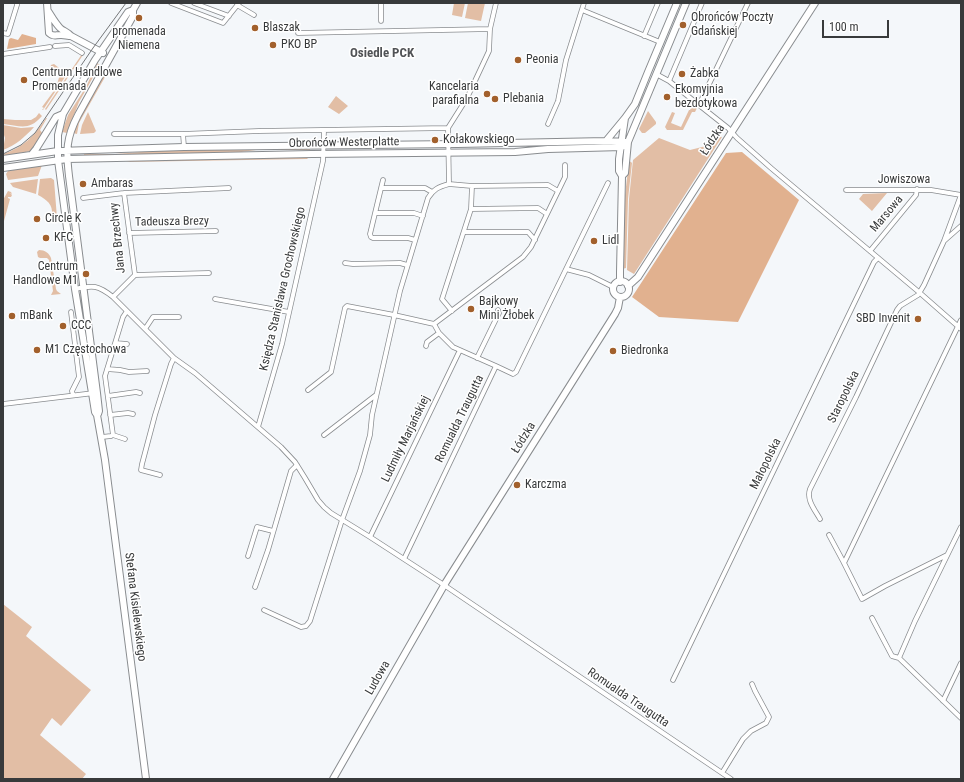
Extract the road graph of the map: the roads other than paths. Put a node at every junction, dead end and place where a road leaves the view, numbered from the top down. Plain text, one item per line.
1 (17, 3) edge
2 (47, 3) edge
3 (137, 3) edge
4 (171, 3) edge
5 (194, 3) edge
6 (381, 3) edge
7 (496, 3) edge
8 (584, 3) edge
9 (658, 3) edge
10 (677, 3) edge
11 (686, 3) edge
12 (702, 3) edge
13 (748, 3) edge
14 (815, 3) edge
15 (238, 4) edge
16 (133, 10) junction
17 (582, 10) junction
18 (48, 11) junction
19 (254, 15) dead end
20 (229, 16) junction
21 (381, 21) dead end
22 (58, 26) junction
23 (49, 28) junction
24 (490, 29) junction
25 (3, 33) edge
26 (298, 33) dead end
27 (57, 36) junction
28 (71, 36) junction
29 (644, 36) junction
30 (660, 42) junction
31 (101, 52) junction
32 (82, 53) dead end
33 (3, 54) edge
34 (110, 57) junction
35 (656, 74) junction
36 (669, 80) junction
37 (699, 105) junction
38 (63, 114) junction
39 (625, 118) junction
40 (548, 124) dead end
41 (448, 128) junction
42 (324, 130) junction
43 (732, 131) junction
44 (114, 134) dead end
45 (183, 134) junction
46 (606, 141) junction
47 (448, 144) junction
48 (624, 144) junction
49 (324, 146) junction
50 (184, 147) junction
51 (58, 151) junction
52 (67, 151) junction
53 (448, 153) junction
54 (32, 154) junction
55 (324, 154) junction
56 (3, 159) edge
57 (67, 159) junction
58 (58, 160) junction
59 (565, 165) dead end
60 (3, 168) edge
61 (383, 180) dead end
62 (608, 183) dead end
63 (449, 184) junction
64 (472, 186) junction
65 (229, 188) dead end
66 (381, 188) junction
67 (917, 189) junction
68 (846, 190) dead end
69 (558, 191) junction
70 (432, 192) junction
71 (124, 193) junction
72 (961, 195) edge
73 (83, 198) dead end
74 (471, 209) junction
75 (375, 213) junction
76 (547, 214) junction
77 (423, 216) junction
78 (961, 226) edge
79 (216, 232) dead end
80 (464, 232) junction
81 (129, 233) junction
82 (415, 240) junction
83 (535, 240) junction
84 (944, 241) junction
85 (870, 251) junction
86 (878, 258) junction
87 (345, 263) dead end
88 (407, 265) junction
89 (566, 269) junction
90 (209, 273) dead end
91 (134, 276) junction
92 (620, 282) junction
93 (628, 286) junction
94 (83, 287) junction
95 (613, 287) junction
96 (75, 289) junction
97 (920, 293) junction
98 (113, 297) junction
99 (620, 297) junction
100 (215, 299) dead end
101 (498, 310) dead end
102 (452, 311) junction
103 (71, 312) dead end
104 (128, 312) junction
105 (289, 312) junction
106 (394, 315) junction
107 (179, 317) dead end
108 (961, 320) edge
109 (434, 324) junction
110 (960, 328) edge
111 (145, 329) junction
112 (439, 333) junction
113 (115, 343) junction
114 (127, 344) dead end
115 (426, 346) dead end
116 (460, 350) junction
117 (174, 358) junction
118 (478, 358) junction
119 (496, 366) junction
120 (107, 369) junction
121 (147, 371) dead end
122 (308, 390) dead end
123 (94, 393) junction
124 (140, 393) dead end
125 (376, 395) junction
126 (73, 396) junction
127 (108, 396) junction
128 (3, 404) edge
129 (133, 414) dead end
130 (110, 416) junction
131 (258, 427) junction
132 (113, 434) junction
133 (324, 435) dead end
134 (102, 437) junction
135 (125, 439) dead end
136 (297, 465) junction
137 (160, 475) dead end
138 (820, 519) dead end
139 (342, 520) junction
140 (961, 527) edge
141 (273, 531) junction
142 (829, 535) dead end
143 (370, 537) junction
144 (947, 555) junction
145 (248, 556) dead end
146 (404, 559) junction
147 (844, 563) junction
148 (255, 587) dead end
149 (443, 587) junction
150 (264, 610) dead end
151 (872, 618) dead end
152 (899, 658) junction
153 (961, 663) edge
154 (673, 680) dead end
155 (752, 684) dead end
156 (942, 701) junction
157 (961, 718) edge
158 (722, 773) junction
159 (146, 779) edge
160 (332, 779) edge
161 (731, 779) edge

1 - 25 street
2 - 18 main road
3 - 16 main road
4 - 20 street
5 - 20 street
6 - 21 street
7 - 24 street
8 - 17 street
9 - 29 street
10 - 30 main road
11 - 35 main road
12 - 36 street
13 - 37 street
14 - 43 main road, Łódzka
15 - 19 street
15 - 20 street
16 - 31 main road
16 - 34 main road, Stefana Kisielewskiego
17 - 29 street
17 - 40 street
18 - 22 main road
18 - 23 main road
22 - 23 main road
22 - 27 main road
22 - 28 main road
23 - 27 main road
24 - 26 street
24 - 41 street
27 - 28 main road
28 - 31 main road
29 - 30 street
30 - 39 main road
31 - 34 main road
31 - 38 main road
32 - 33 street
34 - 52 main road, Stefana Kisielewskiego
35 - 36 street
35 - 48 main road
36 - 37 street
37 - 43 street
38 - 51 main road, Stefana Kisielewskiego
38 - 54 main road
39 - 46 main road
39 - 48 main road
41 - 42 street
41 - 47 street
42 - 45 street
42 - 49 street, Księdza Stanisława Grochowskiego
43 - 85 street
43 - 93 main road, Łódzka
44 - 45 street
45 - 50 street
46 - 47 main road, Obrońców Westerplatte
46 - 48 main road, Obrońców Westerplatte
47 - 49 main road, Obrońców Westerplatte
47 - 53 street
48 - 53 main road, Obrońców Westerplatte
48 - 92 main road
49 - 50 main road, Obrońców Westerplatte
49 - 55 street, Księdza Stanisława Grochowskiego
50 - 52 main road, Obrońców Westerplatte
51 - 52 main road, Obrońców Westerplatte
51 - 54 main road, Obrońców Westerplatte
51 - 58 main road, Stefana Kisielewskiego
52 - 57 main road, Stefana Kisielewskiego
53 - 55 main road, Obrońców Westerplatte
53 - 63 street
54 - 56 main road, Obrońców Westerplatte
55 - 57 main road, Obrońców Westerplatte
55 - 105 street, Księdza Stanisława Grochowskiego
57 - 58 main road, Obrońców Westerplatte
57 - 94 main road, Stefana Kisielewskiego
58 - 60 main road, Obrońców Westerplatte
58 - 96 main road, Stefana Kisielewskiego
59 - 69 street
61 - 66 street
62 - 89 street, Romualda Traugutta
63 - 64 street
63 - 70 street
64 - 69 street
64 - 74 street
65 - 71 street
66 - 70 street
66 - 75 street
67 - 68 street, Jowiszowa
67 - 72 street, Jowiszowa
67 - 85 street, Marsowa
69 - 76 street
70 - 77 street
71 - 73 street
71 - 81 street, Jana Brzechwy
72 - 84 street
74 - 76 street
74 - 80 street
75 - 77 street
75 - 82 street
76 - 83 street
77 - 82 street
78 - 84 street
79 - 81 street, Tadeusza Brezy
80 - 83 street
80 - 102 street
81 - 91 street, Jana Brzechwy
82 - 88 street
83 - 102 street
84 - 97 street
85 - 86 street
86 - 97 street
86 - 154 street, Małopolska
87 - 88 street
88 - 106 street
89 - 95 street
89 - 119 street, Romualda Traugutta
90 - 91 street
91 - 98 street, Jana Brzechwy
92 - 93 main road
92 - 95 main road
93 - 99 main road
94 - 96 street, Romualda Traugutta
94 - 98 street, Romualda Traugutta
94 - 123 main road, Stefana Kisielewskiego
95 - 99 main road
96 - 123 main road, Stefana Kisielewskiego
97 - 110 street
97 - 138 street, Staropolska
98 - 104 street, Romualda Traugutta
99 - 149 main road, Łódzka
100 - 105 street
101 - 118 street
102 - 109 street
103 - 126 street
104 - 111 street, Romualda Traugutta
104 - 113 street
105 - 131 street, Księdza Stanisława Grochowskiego
106 - 109 street
106 - 122 street
106 - 125 street
107 - 111 street
108 - 110 street
109 - 112 street
110 - 147 street
111 - 117 street, Romualda Traugutta
112 - 115 street
112 - 116 street
113 - 114 street
113 - 120 street
116 - 118 street
116 - 143 street, Ludmiły Marjańskiej
117 - 131 street, Romualda Traugutta
117 - 137 street
118 - 119 street
119 - 146 street, Romualda Traugutta
120 - 121 street
120 - 127 street
123 - 126 street
123 - 134 main road, Stefana Kisielewskiego
124 - 127 street
125 - 133 street
125 - 139 street
126 - 128 street
127 - 130 street
129 - 130 street
130 - 132 street
131 - 136 street, Romualda Traugutta
132 - 134 street
132 - 135 street
134 - 159 main road, Stefana Kisielewskiego
136 - 139 street, Romualda Traugutta
136 - 141 street
139 - 143 street, Romualda Traugutta
139 - 150 street
140 - 144 street
141 - 145 street
141 - 148 street
142 - 147 street
143 - 146 street, Romualda Traugutta
144 - 147 street
144 - 152 street
146 - 149 street, Romualda Traugutta
149 - 158 street, Romualda Traugutta
149 - 160 main road, Ludowa
151 - 152 street
152 - 156 street
153 - 156 street
155 - 158 street
156 - 157 street
158 - 161 street, Romualda Traugutta

